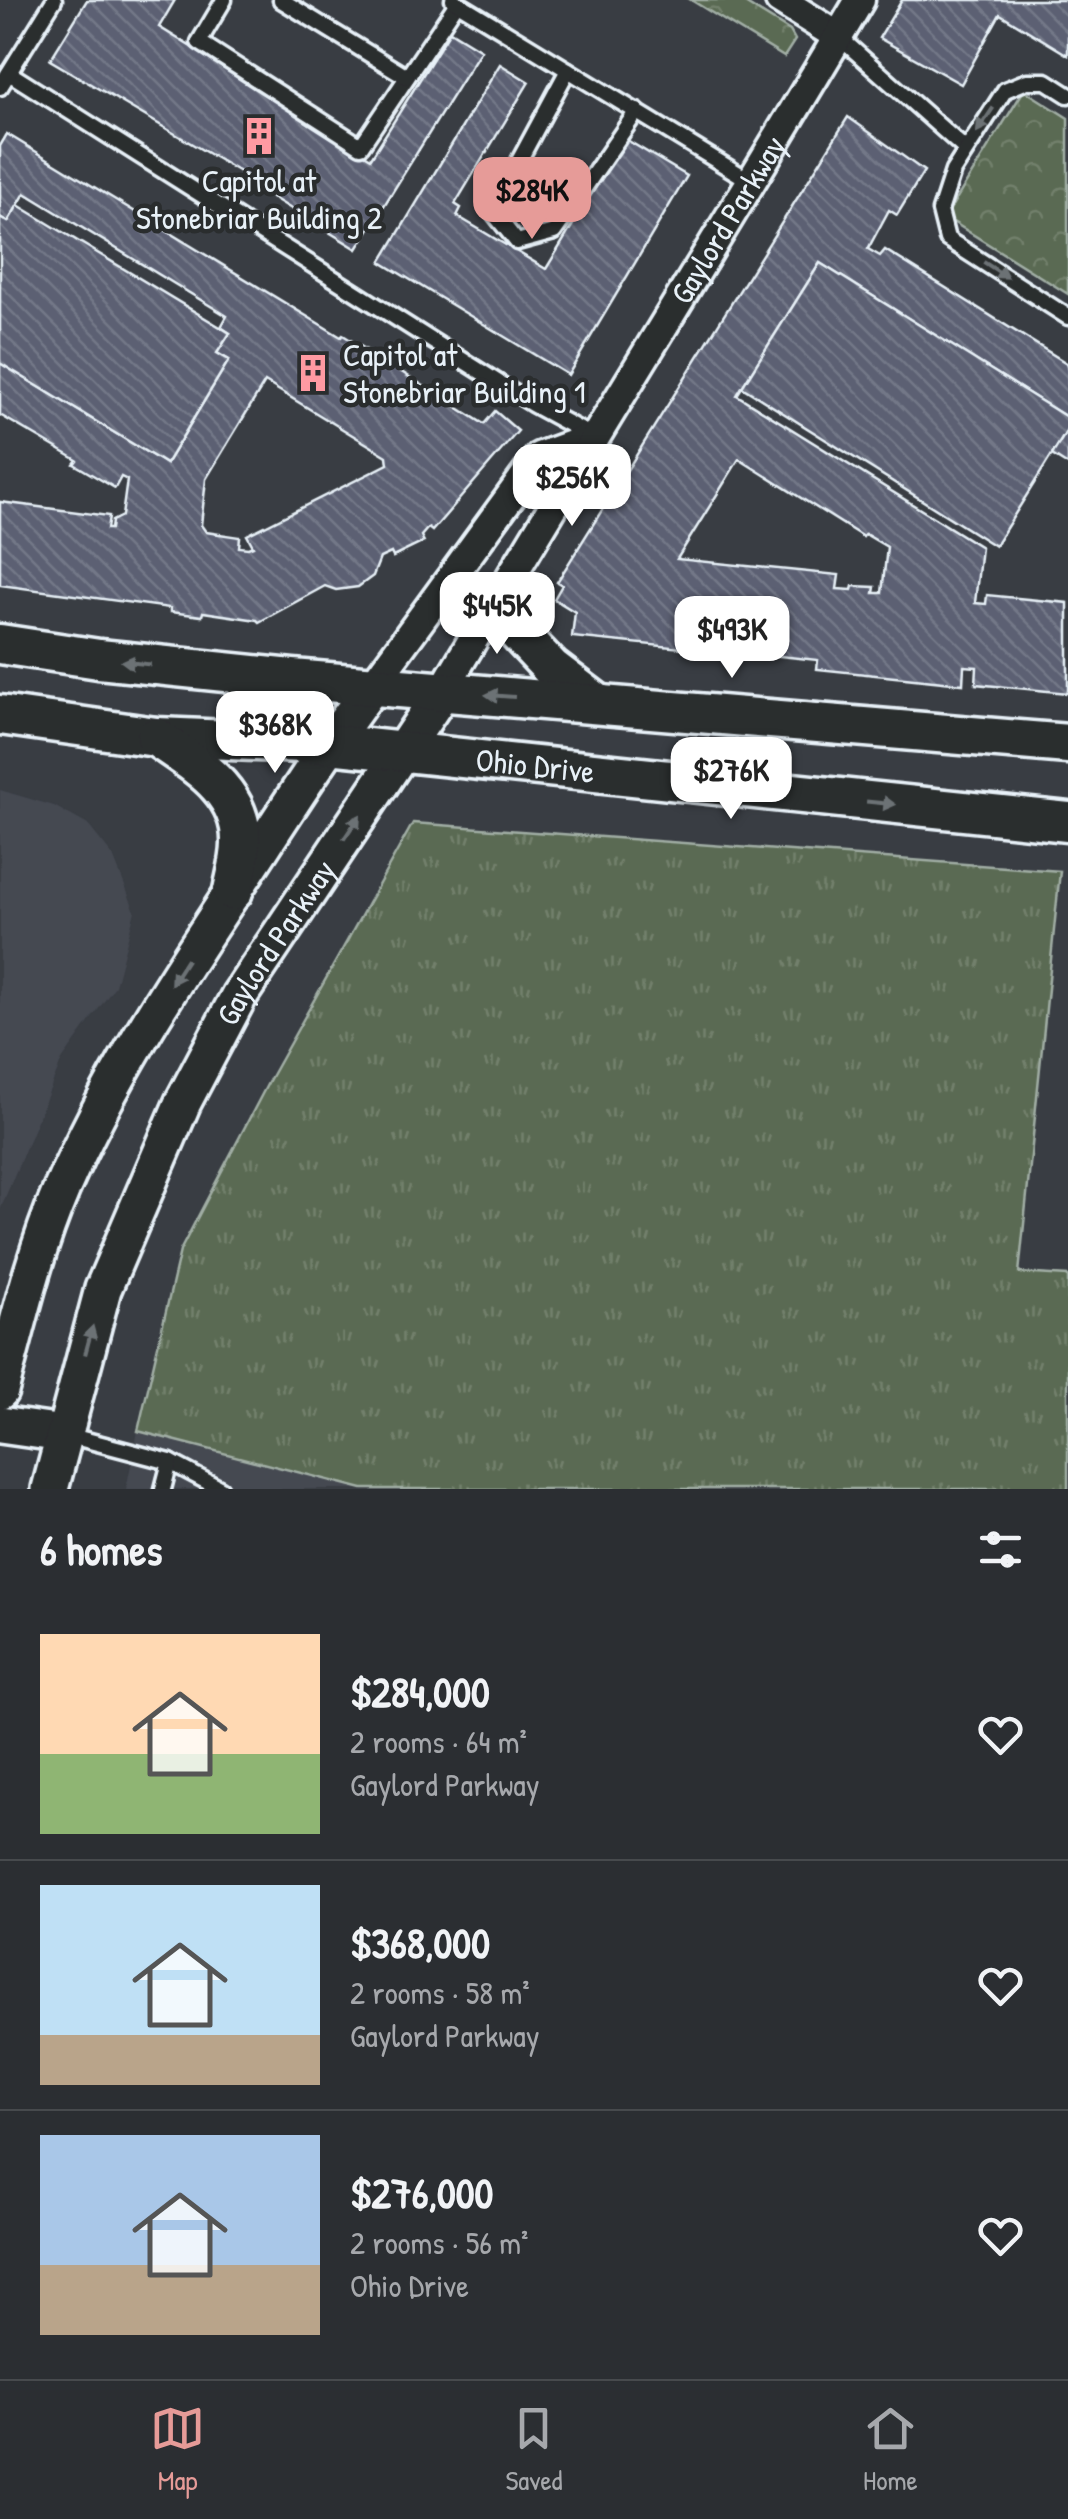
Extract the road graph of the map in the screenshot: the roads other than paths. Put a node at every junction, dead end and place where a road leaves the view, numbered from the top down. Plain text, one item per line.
1 (54, 0) edge
2 (224, 0) edge
3 (281, 0) edge
4 (780, 0) edge
5 (860, 0) edge
6 (455, 2) edge
7 (838, 37) junction
8 (568, 70) junction
9 (9, 73) junction
10 (408, 77) junction
11 (0, 87) edge
12 (1068, 94) edge
13 (636, 111) junction
14 (965, 149) junction
15 (752, 182) junction
16 (1068, 317) edge
17 (593, 437) junction
18 (502, 592) junction
19 (0, 644) edge
20 (372, 686) junction
21 (442, 692) junction
22 (597, 703) junction
23 (0, 716) edge
24 (156, 737) junction
25 (328, 744) junction
26 (1068, 744) edge
27 (401, 754) junction
28 (1068, 822) edge
29 (233, 891) junction
30 (0, 1391) edge
31 (0, 1425) edge
32 (63, 1434) junction
33 (170, 1462) junction
34 (50, 1489) edge
35 (163, 1489) edge
36 (221, 1489) edge

1 - 9 lane
2 - 10 lane
3 - 10 lane
4 - 7 street
5 - 7 street, Gaylord Parkway
6 - 8 lane
6 - 10 lane
7 - 14 lane
7 - 15 street, Gaylord Parkway
8 - 13 lane
8 - 13 lane
9 - 11 lane
9 - 17 lane
12 -> 14 lane
13 - 15 lane
14 -> 16 lane
15 - 17 street, Gaylord Parkway
17 - 18 street, Gaylord Parkway
17 - 20 street, Gaylord Parkway
18 - 21 street, Gaylord Parkway
18 - 22 main road
20 -> 19 main road, Ohio Drive
20 - 21 main road, Ohio Drive
20 - 25 street, Gaylord Parkway
22 -> 21 main road, Ohio Drive
21 - 27 street, Gaylord Parkway
22 - 26 main road, Ohio Drive
23 - 24 main road, Ohio Drive
24 - 25 main road, Ohio Drive
24 - 29 main road
25 - 27 main road, Ohio Drive
25 - 29 street, Gaylord Parkway
27 -> 28 main road, Ohio Drive
32 -> 27 street, Gaylord Parkway
29 -> 30 street, Gaylord Parkway
31 - 32 street
32 - 33 lane
32 - 34 street, Gaylord Parkway
33 - 35 lane
33 - 36 lane

